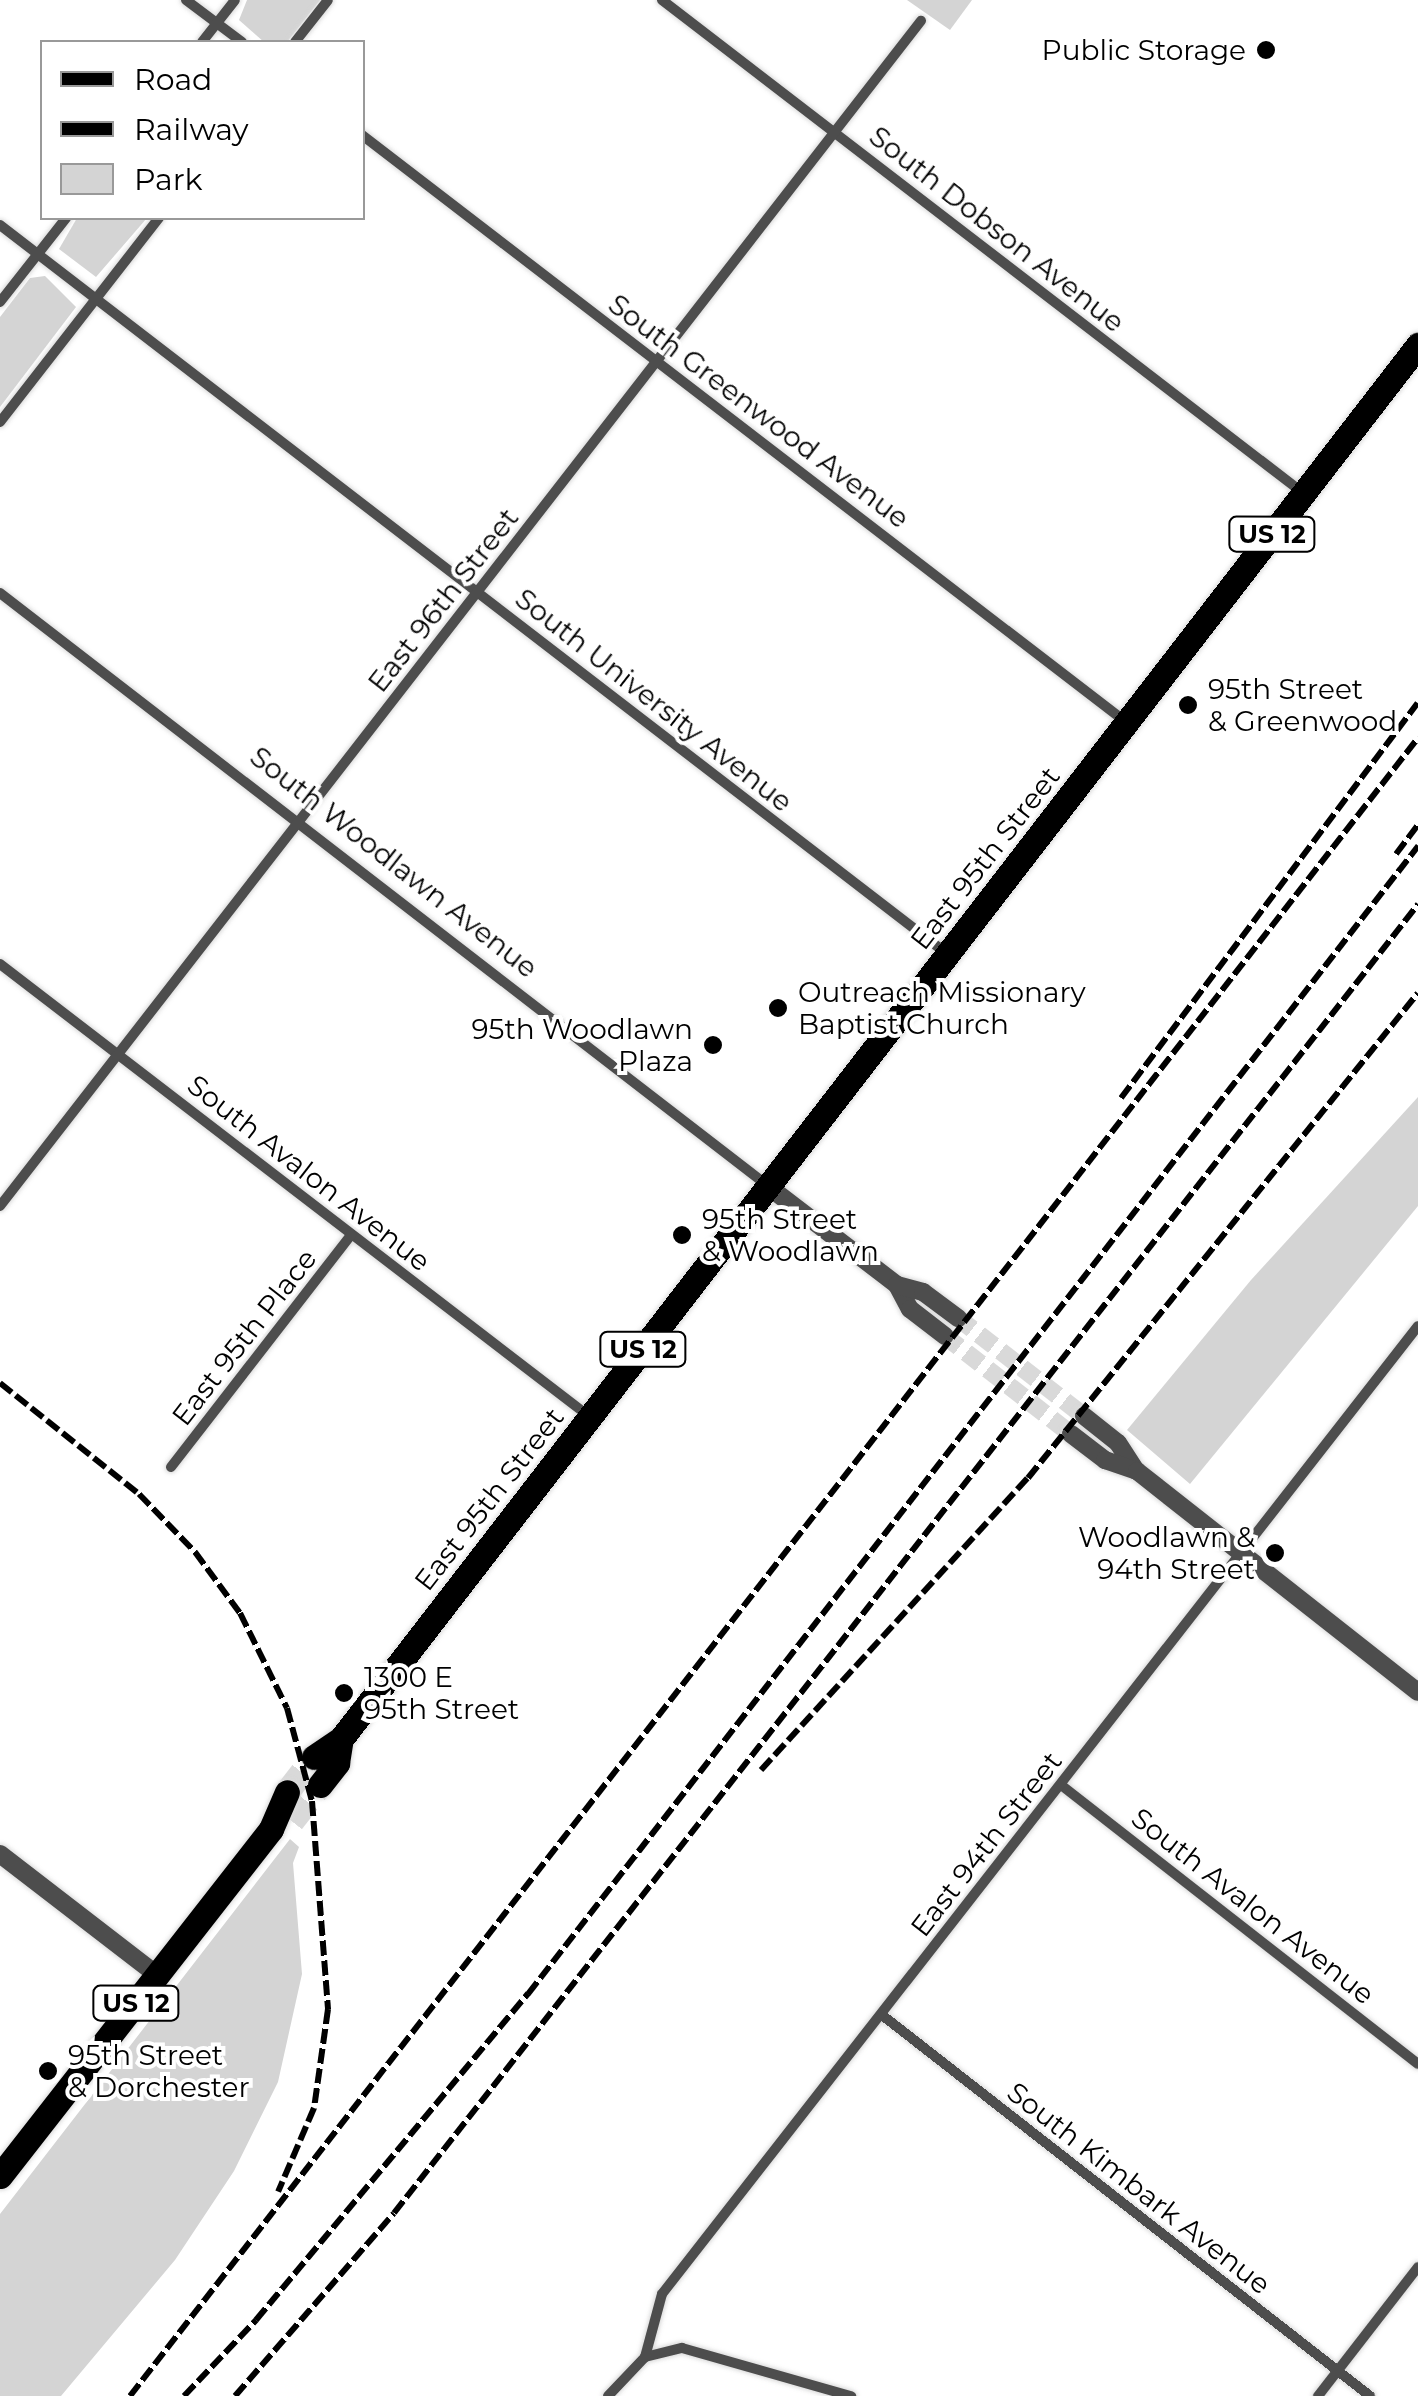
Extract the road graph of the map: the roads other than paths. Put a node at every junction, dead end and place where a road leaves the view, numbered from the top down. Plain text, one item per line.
1 (186, 0) edge
2 (235, 0) edge
3 (328, 0) edge
4 (662, 0) edge
5 (921, 22) dead end
6 (217, 23) junction
7 (204, 40) edge
8 (239, 40) edge
9 (297, 40) edge
10 (835, 132) junction
11 (365, 137) edge
12 (64, 220) edge
13 (157, 220) edge
14 (0, 225) edge
15 (38, 254) junction
16 (96, 299) junction
17 (0, 302) edge
18 (1418, 344) edge
19 (657, 361) junction
20 (0, 422) edge
21 (1303, 493) junction
22 (478, 593) junction
23 (0, 594) edge
24 (1127, 722) junction
25 (298, 823) junction
26 (948, 954) junction
27 (0, 964) edge
28 (118, 1055) junction
29 (769, 1187) junction
30 (0, 1206) edge
31 (352, 1234) junction
32 (897, 1285) junction
33 (958, 1318) tunnel mouth
34 (1418, 1326) edge
35 (945, 1336) tunnel mouth
36 (1084, 1416) tunnel mouth
37 (590, 1418) junction
38 (1071, 1434) tunnel mouth
39 (172, 1467) dead end
40 (1137, 1472) junction
41 (1242, 1553) junction
42 (1418, 1692) edge
43 (341, 1739) junction
44 (314, 1757) tunnel mouth
45 (1060, 1784) junction
46 (320, 1786) tunnel mouth
47 (287, 1792) tunnel mouth
48 (0, 1854) edge
49 (157, 1975) junction
50 (882, 2015) junction
51 (1418, 2064) edge
52 (0, 2176) edge
53 (1418, 2267) edge
54 (644, 2357) junction
55 (1337, 2370) junction
56 (608, 2396) edge
57 (851, 2396) edge
58 (1318, 2396) edge
59 (1370, 2396) edge

1 - 6 street
2 - 6 street
3 - 9 street
4 - 10 street, South Dobson Avenue
5 - 10 street, East 96th Street
6 - 7 street
6 - 8 street
10 - 19 street, East 96th Street
10 - 21 street, South Dobson Avenue
11 - 19 street, South Greenwood Avenue
12 - 15 street
13 - 16 street
14 - 15 street, South University Avenue
15 - 16 street, South University Avenue
15 - 17 street
16 - 20 street
16 - 22 street, South University Avenue
18 - 21 main road, East 95th Street / US 12
19 - 22 street, East 96th Street
19 - 24 street, South Greenwood Avenue
21 - 24 main road, East 95th Street / US 12
22 - 25 street, East 96th Street
22 - 26 street, South University Avenue
23 - 25 street, South Woodlawn Avenue
24 - 26 main road, East 95th Street / US 12
25 - 28 street, East 96th Street
25 - 29 street, South Woodlawn Avenue
26 - 29 main road, East 95th Street / US 12
27 - 28 street, South Avalon Avenue
28 - 30 street, East 96th Street
28 - 31 street, South Avalon Avenue
29 - 32 street, South Woodlawn Avenue
29 - 37 main road, East 95th Street / US 12
31 - 37 street, South Avalon Avenue
31 - 39 street, East 95th Place
32 - 33 street, South Woodlawn Avenue
32 - 35 street, South Woodlawn Avenue
34 - 41 street, East 94th Street
36 - 40 street
37 - 43 main road, East 95th Street / US 12
38 - 40 street
40 - 41 street
41 - 42 street
41 - 45 street, East 94th Street
43 - 44 main road, East 95th Street / US 12
43 - 46 main road, East 95th Street / US 12
45 - 50 street, East 94th Street
45 - 51 street, South Avalon Avenue
47 - 49 main road, US 12
48 - 49 street
49 - 52 main road, US 12
50 - 54 street, East 94th Street
50 - 55 street, South Kimbark Avenue
53 - 55 street
54 - 56 street, East 94th Street
54 - 57 street
55 - 58 street
55 - 59 street, South Kimbark Avenue

